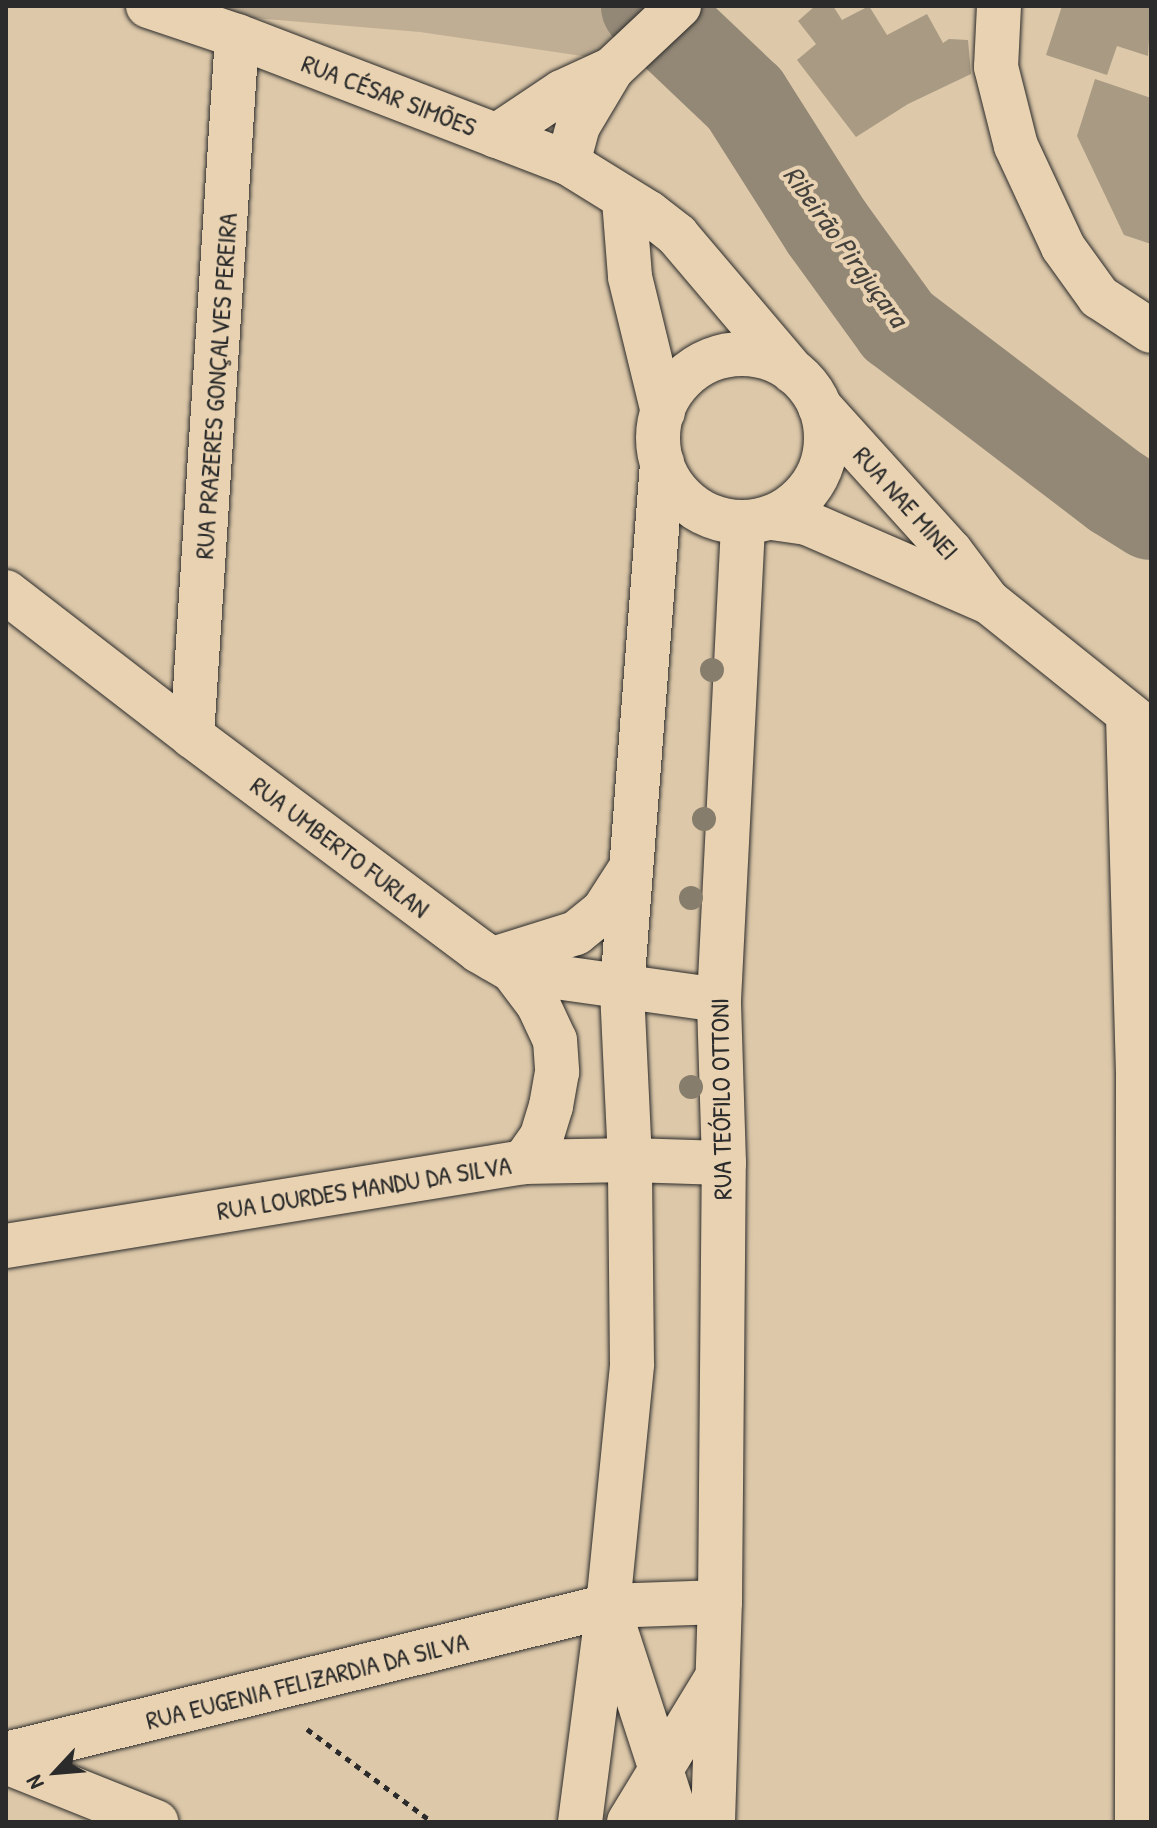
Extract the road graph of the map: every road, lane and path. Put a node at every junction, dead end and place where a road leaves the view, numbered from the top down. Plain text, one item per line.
1 (148, 6) edge
2 (679, 6) edge
3 (999, 6) edge
4 (237, 36) junction
5 (616, 65) junction
6 (496, 136) junction
7 (568, 163) junction
8 (624, 200) junction
9 (1151, 331) edge
10 (793, 372) junction
11 (820, 407) junction
12 (663, 412) junction
13 (662, 463) junction
14 (758, 520) junction
15 (6, 592) edge
16 (989, 602) junction
17 (1140, 724) edge
18 (192, 736) junction
19 (631, 868) junction
20 (503, 965) junction
21 (622, 989) junction
22 (719, 1000) junction
23 (1151, 1021) edge
24 (1138, 1072) junction
25 (630, 1160) junction
26 (524, 1162) junction
27 (724, 1163) junction
28 (13, 1237) edge
29 (720, 1602) junction
30 (608, 1606) junction
31 (718, 1677) junction
32 (259, 1693) junction
33 (6, 1754) edge
34 (6, 1762) edge
35 (658, 1770) junction
36 (156, 1822) edge
37 (432, 1822) edge
38 (580, 1822) edge
39 (629, 1822) edge
40 (678, 1822) edge
41 (713, 1822) edge
42 (1137, 1822) edge

1 - 4 street, RUA CÉSAR SIMÕES
2 - 5 street
3 - 9 street
4 - 6 street, RUA CÉSAR SIMÕES
4 - 18 street, RUA PRAZERES GONÇALVES PEREIRA
5 - 6 street
5 - 7 street
6 - 7 street, RUA CÉSAR SIMÕES
7 - 8 street, RUA CÉSAR SIMÕES
8 - 10 street, RUA CÉSAR SIMÕES
8 - 12 street
10 - 11 street
10 - 12 street
11 - 14 street
11 - 16 street, RUA NAE MINEI
12 - 13 street
13 - 14 street
13 - 19 street
14 - 16 street, RUA NAE MINEI
14 - 22 street, RUA TEÓFILO OTTONI
15 - 18 street, RUA UMBERTO FURLAN
16 - 17 street, RUA NAE MINEI
17 - 24 street
18 - 20 street, RUA UMBERTO FURLAN
19 - 20 street
19 - 21 street
20 - 21 street, RUA UMBERTO FURLAN
20 - 26 street
21 - 22 street, RUA UMBERTO FURLAN
21 - 25 street
22 - 27 street, RUA TEÓFILO OTTONI
23 - 24 street
24 - 42 street
25 - 26 street, RUA LOURDES MANDU DA SILVA
25 - 27 street, RUA LOURDES MANDU DA SILVA
25 - 30 street
26 - 28 street, RUA LOURDES MANDU DA SILVA
27 - 29 street, RUA TEÓFILO OTTONI
29 - 30 street, RUA EUGENIA FELIZARDIA DA SILVA
29 - 31 street, RUA TEÓFILO OTTONI
30 - 32 street, RUA EUGENIA FELIZARDIA DA SILVA
30 - 35 street
30 - 38 street
31 - 35 street
31 - 41 street, RUA TEÓFILO OTTONI
32 - 33 street, RUA EUGENIA FELIZARDIA DA SILVA
32 - 37 path
34 - 36 street
35 - 39 street
35 - 40 street

